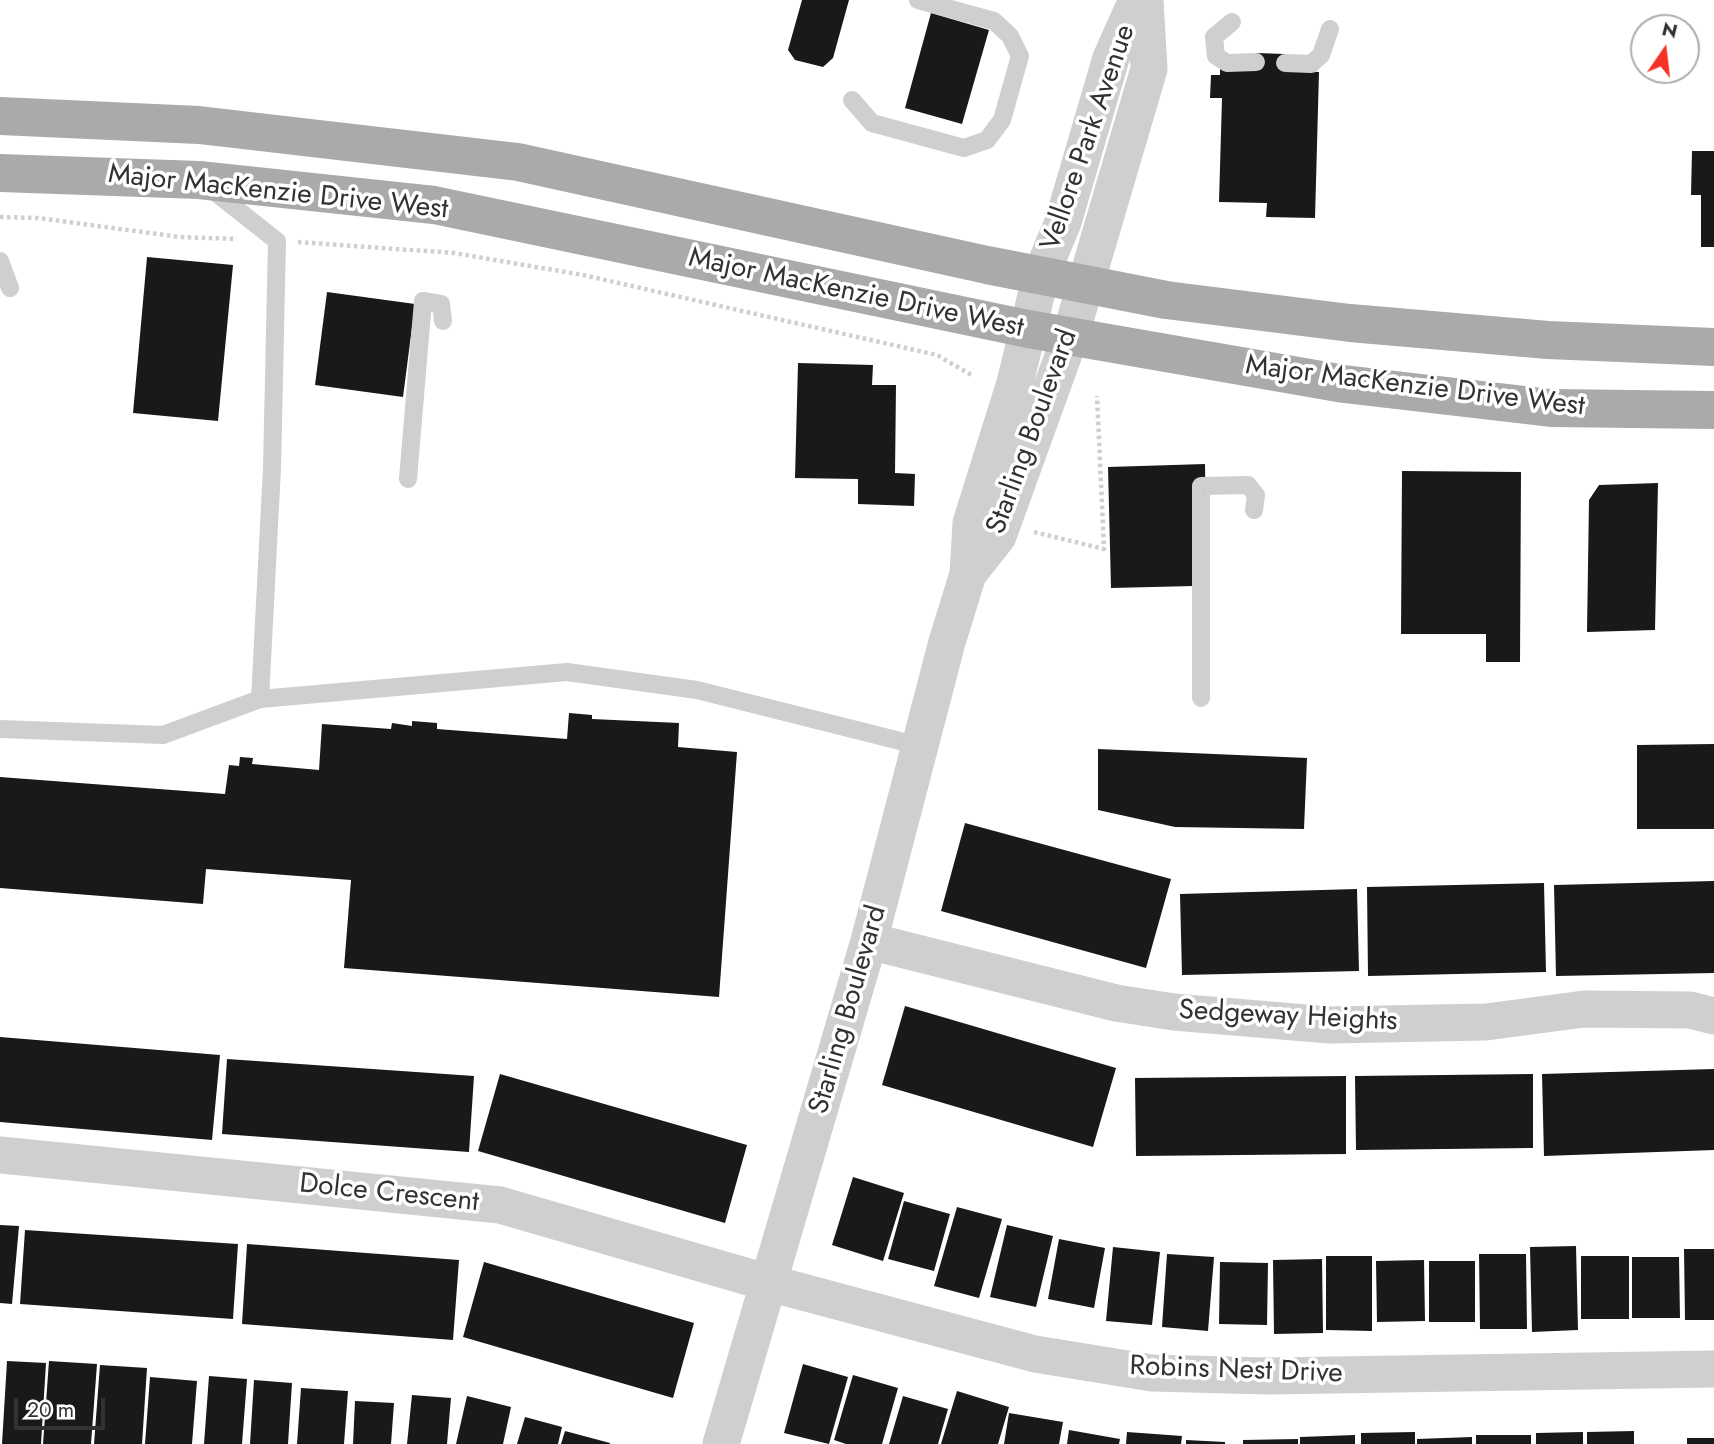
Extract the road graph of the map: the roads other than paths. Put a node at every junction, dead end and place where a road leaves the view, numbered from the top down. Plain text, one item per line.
1 (918, 0) edge
2 (1137, 0) edge
3 (1145, 0) edge
4 (1232, 22) dead end
5 (1330, 29) dead end
6 (1256, 62) dead end
7 (1285, 63) dead end
8 (852, 100) dead end
9 (0, 117) edge
10 (0, 173) edge
11 (199, 180) junction
12 (0, 261) edge
13 (1041, 275) junction
14 (1086, 284) junction
15 (10, 288) dead end
16 (443, 321) dead end
17 (1028, 329) junction
18 (1070, 337) junction
19 (1714, 347) edge
20 (1714, 410) edge
21 (408, 479) dead end
22 (1254, 510) dead end
23 (968, 574) junction
24 (1201, 698) dead end
25 (260, 699) junction
26 (0, 729) edge
27 (920, 746) junction
28 (869, 941) junction
29 (1714, 1016) edge
30 (0, 1155) edge
31 (769, 1283) junction
32 (1714, 1368) edge
33 (721, 1444) edge

1 - 8 lane
2 - 13 street, Vellore Park Avenue
3 - 14 street, Vellore Park Avenue
4 - 6 lane
5 - 7 lane
9 - 13 main road, Major MacKenzie Drive West
10 - 11 main road, Major MacKenzie Drive West
11 - 17 main road, Major MacKenzie Drive West
11 - 25 lane
12 - 15 lane
13 - 14 main road, Major MacKenzie Drive West
13 - 17 street, Starling Boulevard
14 - 18 street, Starling Boulevard
14 - 19 main road, Major MacKenzie Drive West
16 - 21 lane
17 - 18 main road, Major MacKenzie Drive West
17 - 23 street, Starling Boulevard
18 - 20 main road, Major MacKenzie Drive West
18 - 23 street, Starling Boulevard
22 - 24 lane
23 - 27 street, Starling Boulevard
25 - 26 lane
25 - 27 lane
27 - 28 street, Starling Boulevard
28 - 29 street, Sedgeway Heights
28 - 31 street, Starling Boulevard
30 - 31 street, Dolce Crescent
31 - 32 street, Robins Nest Drive
31 - 33 street, Starling Boulevard

